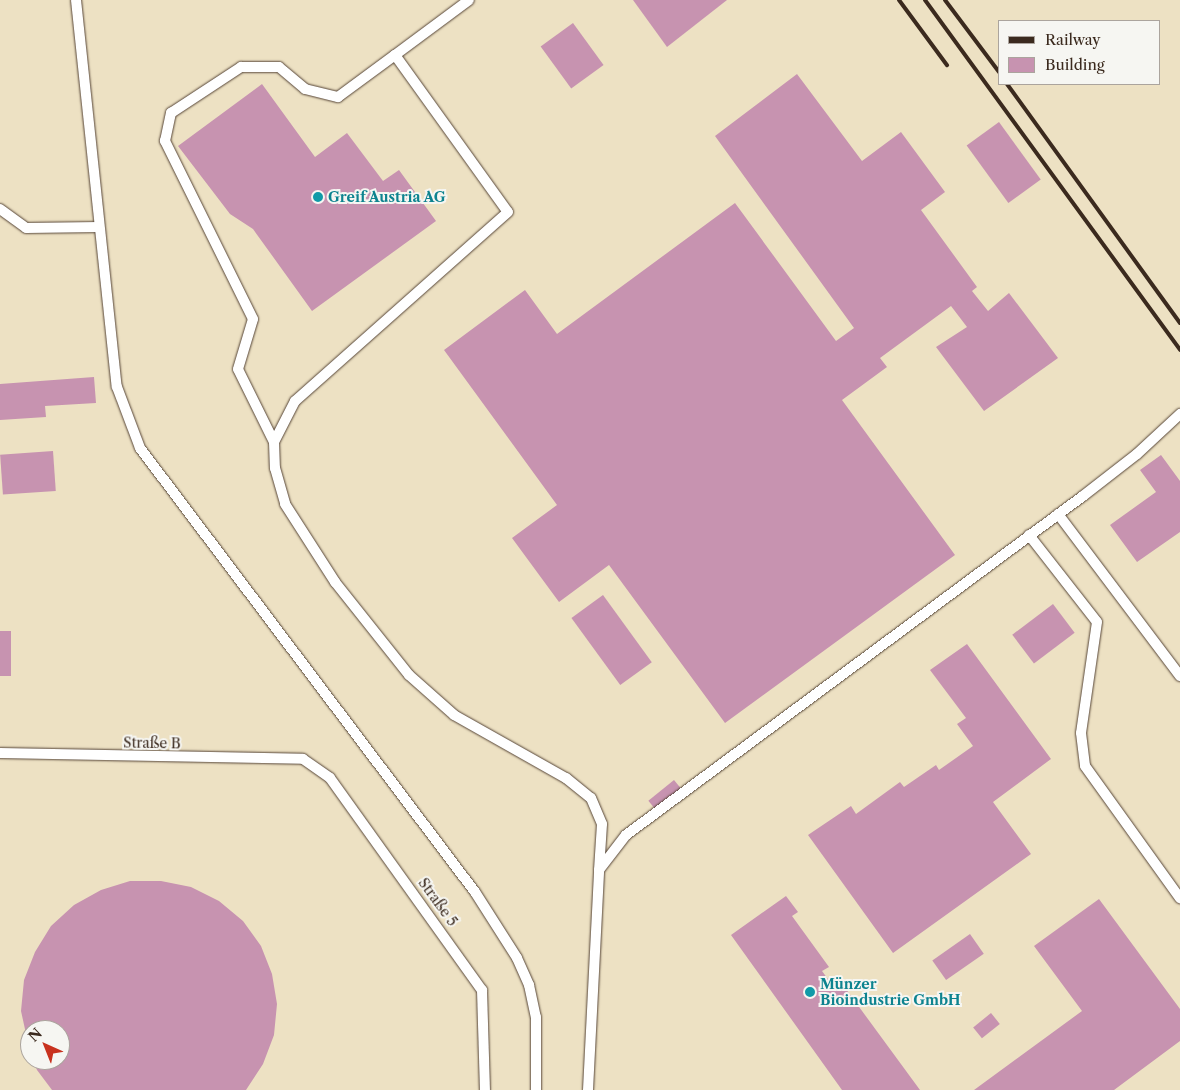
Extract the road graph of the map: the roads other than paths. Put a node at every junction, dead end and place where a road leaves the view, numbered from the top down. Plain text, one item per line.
1 (76, 0) edge
2 (469, 0) edge
3 (395, 55) junction
4 (0, 209) edge
5 (100, 228) junction
6 (1180, 414) edge
7 (274, 442) junction
8 (1058, 514) junction
9 (1029, 535) junction
10 (1180, 676) edge
11 (0, 754) edge
12 (303, 759) joint
13 (599, 870) junction
14 (1180, 898) edge
15 (485, 1090) edge
16 (536, 1090) edge
17 (588, 1090) edge

1 - 5 lane
2 - 3 lane
3 - 7 lane
3 - 7 lane
4 - 5 lane
5 - 16 lane
6 - 8 lane
7 - 13 lane
8 - 9 lane
8 - 10 lane
9 - 13 lane
9 - 14 lane
11 - 12 lane, Straße B
12 - 15 lane, Straße 5
13 - 17 lane

